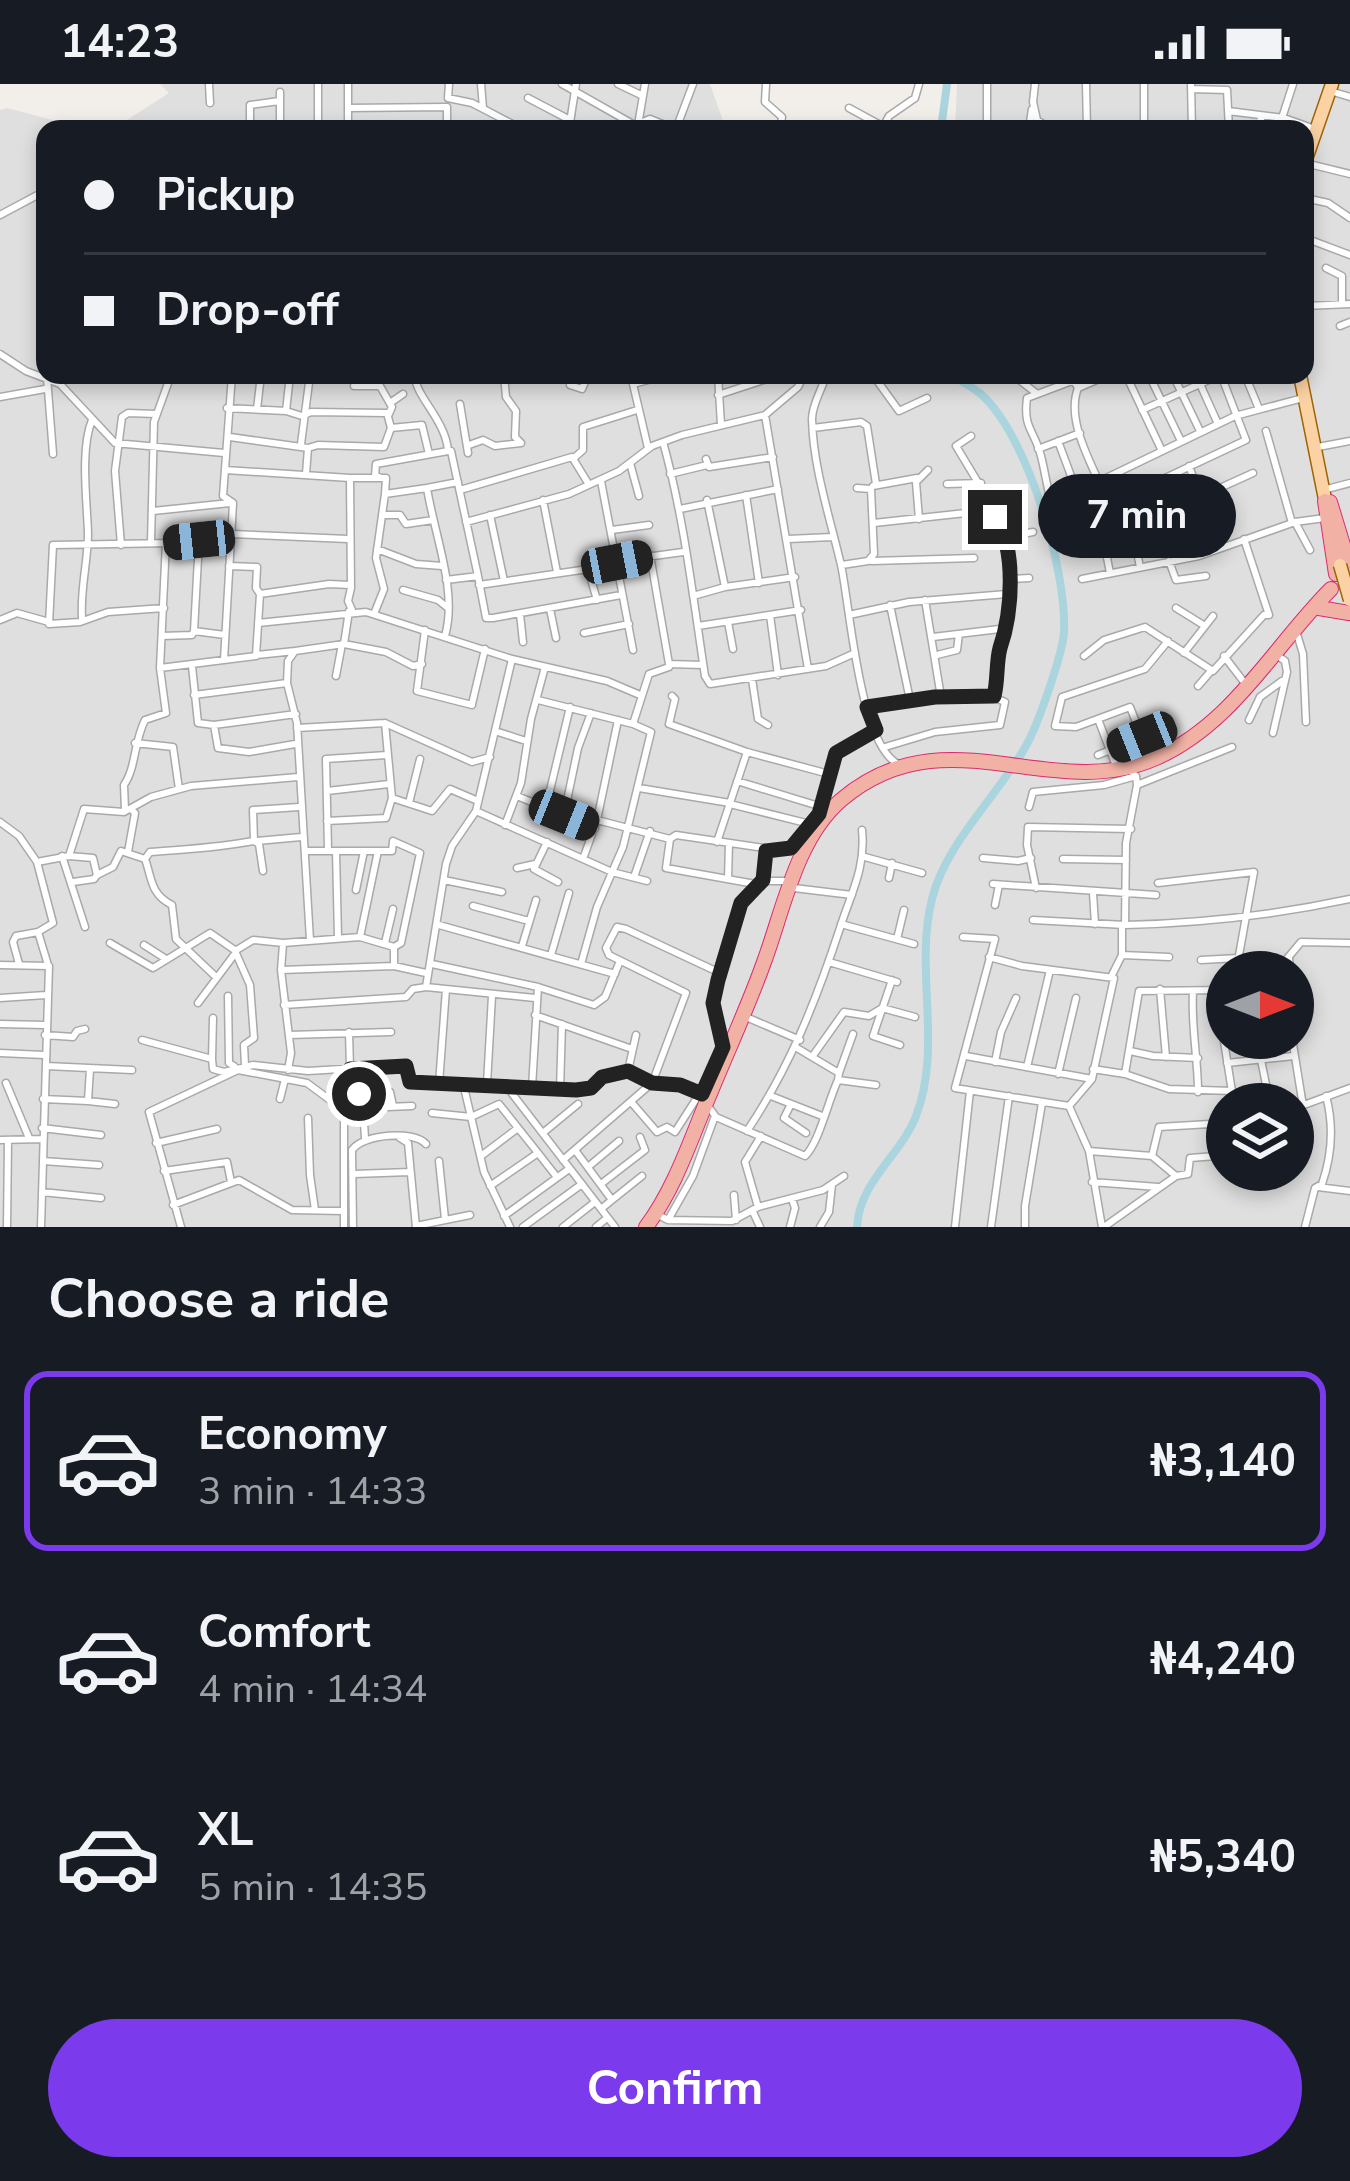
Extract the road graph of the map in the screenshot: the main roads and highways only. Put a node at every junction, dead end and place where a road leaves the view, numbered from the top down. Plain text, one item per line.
1 (1330, 86) edge
2 (1314, 123) edge
3 (1314, 135) edge
4 (1303, 384) edge
5 (1305, 397) junction
6 (1327, 498) junction
7 (1350, 586) edge
8 (1342, 588) edge
9 (1317, 606) junction
10 (1199, 735) junction
11 (987, 763) junction
12 (1130, 775) junction
13 (795, 884) junction
14 (710, 1100) junction
15 (656, 1222) edge

1 - 2 main road
1 - 3 main road
4 - 5 main road
5 - 6 main road
5 - 6 main road
6 - 8 highway
6 - 8 highway
7 - 8 main road, bridge
8 - 9 highway
8 - 9 highway
9 - 10 highway
9 - 10 highway
10 - 12 highway
10 - 12 highway
11 - 12 highway
11 - 13 highway
11 - 13 highway
13 - 14 highway
13 - 14 highway
14 - 15 highway

